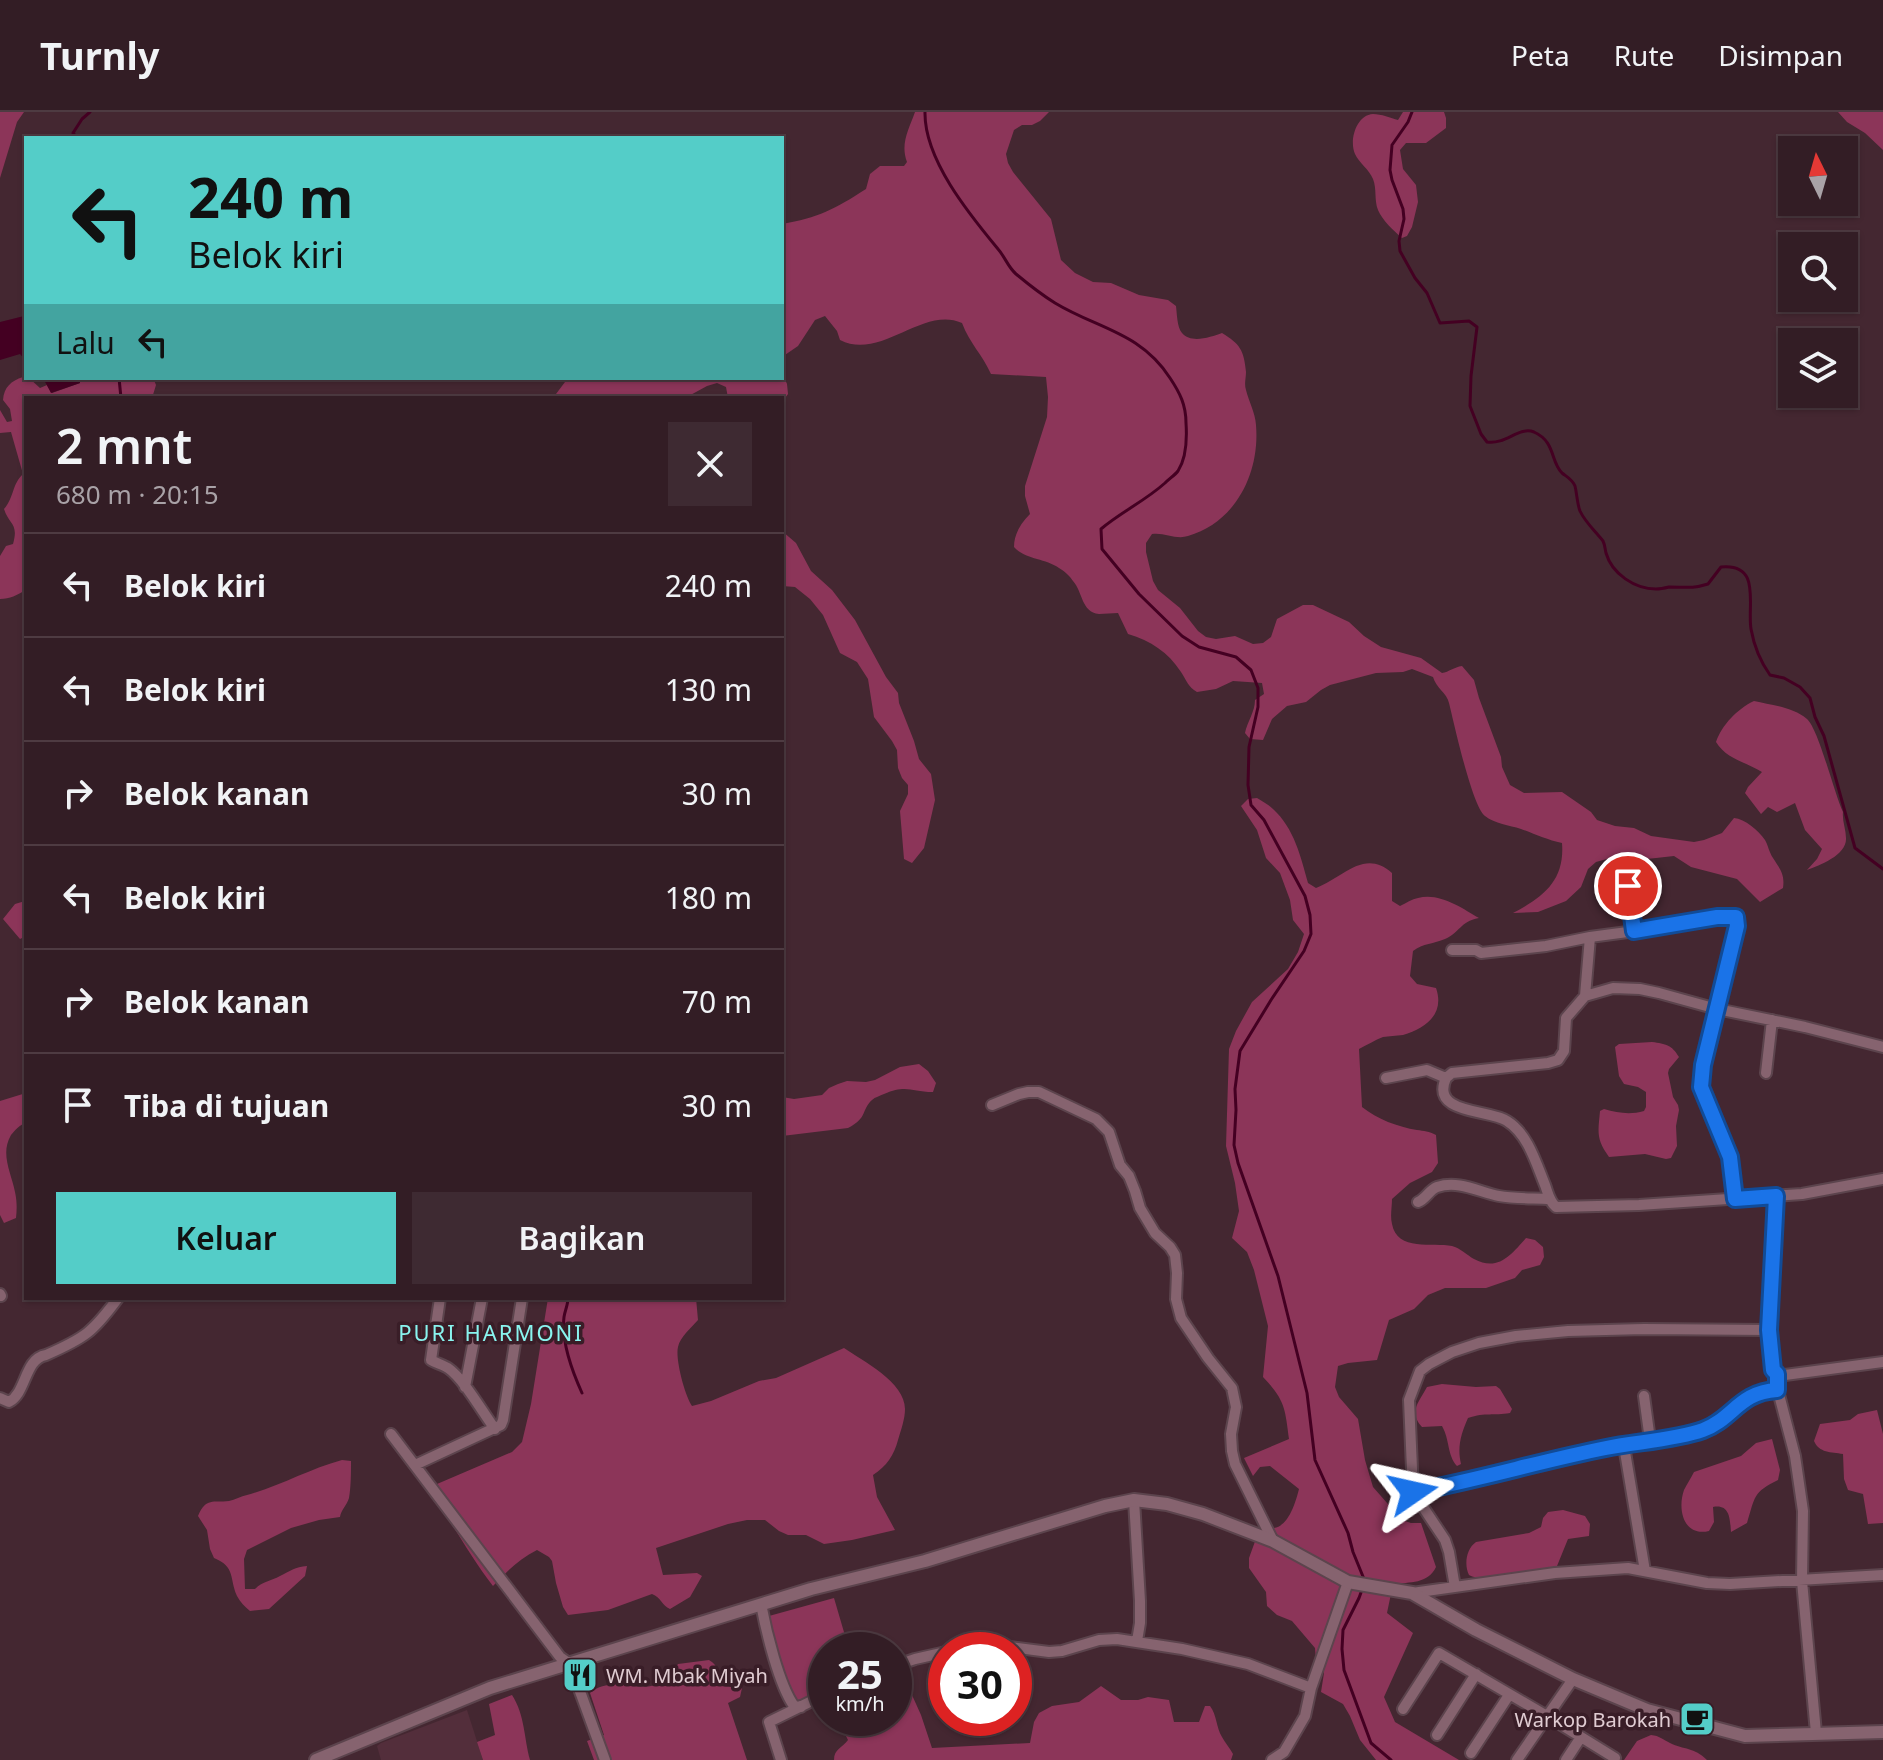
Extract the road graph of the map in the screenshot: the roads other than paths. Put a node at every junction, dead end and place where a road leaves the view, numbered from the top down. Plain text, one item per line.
1 (1625, 863) dead end
2 (1634, 931) junction
3 (1590, 937) junction
4 (1452, 950) dead end
5 (1585, 996) junction
6 (1717, 1009) junction
7 (1772, 1020) junction
8 (1883, 1047) edge
9 (1766, 1073) dead end
10 (1386, 1078) dead end
11 (1446, 1078) junction
12 (992, 1105) dead end
13 (1883, 1179) edge
14 (1776, 1196) junction
15 (1550, 1199) junction
16 (1735, 1199) junction
17 (1418, 1202) dead end
18 (116, 1300) edge
19 (440, 1300) edge
20 (482, 1300) edge
21 (522, 1300) edge
22 (1769, 1330) junction
23 (1883, 1362) edge
24 (1777, 1374) junction
25 (465, 1387) junction
26 (1777, 1390) junction
27 (1644, 1396) dead end
28 (0, 1398) edge
29 (495, 1429) junction
30 (391, 1434) dead end
31 (1650, 1440) junction
32 (1624, 1446) junction
33 (415, 1465) junction
34 (1413, 1492) junction
35 (1134, 1500) junction
36 (1273, 1541) junction
37 (1645, 1571) junction
38 (1883, 1575) edge
39 (1802, 1581) junction
40 (1353, 1583) junction
41 (1455, 1587) junction
42 (1412, 1593) junction
43 (761, 1604) junction
44 (1137, 1641) junction
45 (1032, 1650) edge
46 (570, 1664) junction
47 (1476, 1674) junction
48 (1573, 1679) junction
49 (1311, 1688) junction
50 (1509, 1695) junction
51 (808, 1703) edge
52 (801, 1707) junction
53 (1403, 1709) dead end
54 (1547, 1716) junction
55 (1883, 1732) edge
56 (1816, 1733) junction
57 (1437, 1735) dead end
58 (1581, 1737) junction
59 (1471, 1753) dead end
60 (316, 1760) edge
61 (605, 1760) edge
62 (781, 1760) edge
63 (1272, 1760) edge
64 (1517, 1760) edge
65 (1566, 1760) edge
66 (1613, 1760) edge

1 - 2 street
2 - 3 street
2 - 6 street
3 - 4 street
3 - 5 street
5 - 6 street
5 - 11 street
6 - 7 street
6 - 16 street
7 - 8 street
7 - 9 street
10 - 11 street
11 - 15 street
12 - 36 street
13 - 14 street
14 - 16 street
14 - 22 street
15 - 16 street
15 - 17 street
18 - 28 street
19 - 25 street
20 - 25 street
21 - 29 street
22 - 24 street
22 - 34 street
23 - 24 street
24 - 26 street
25 - 29 street
26 - 31 street
26 - 39 street
27 - 31 street
29 - 33 street
30 - 33 street
31 - 32 street
32 - 34 street
32 - 37 street
33 - 46 street
34 - 41 street
35 - 36 street
35 - 43 street
35 - 44 street
36 - 40 street
37 - 39 street
37 - 41 street
38 - 39 street
39 - 56 street
40 - 42 street
40 - 49 street
41 - 42 street
42 - 48 street
43 - 46 street
43 - 52 street
44 - 45 street
44 - 49 street
46 - 60 street
46 - 61 street
47 - 50 street
47 - 53 street
47 - 57 street
48 - 54 street
48 - 56 street
49 - 63 street
50 - 54 street
50 - 59 street
51 - 52 street
52 - 62 street
54 - 58 street
54 - 64 street
55 - 56 street
58 - 65 street
58 - 66 street

